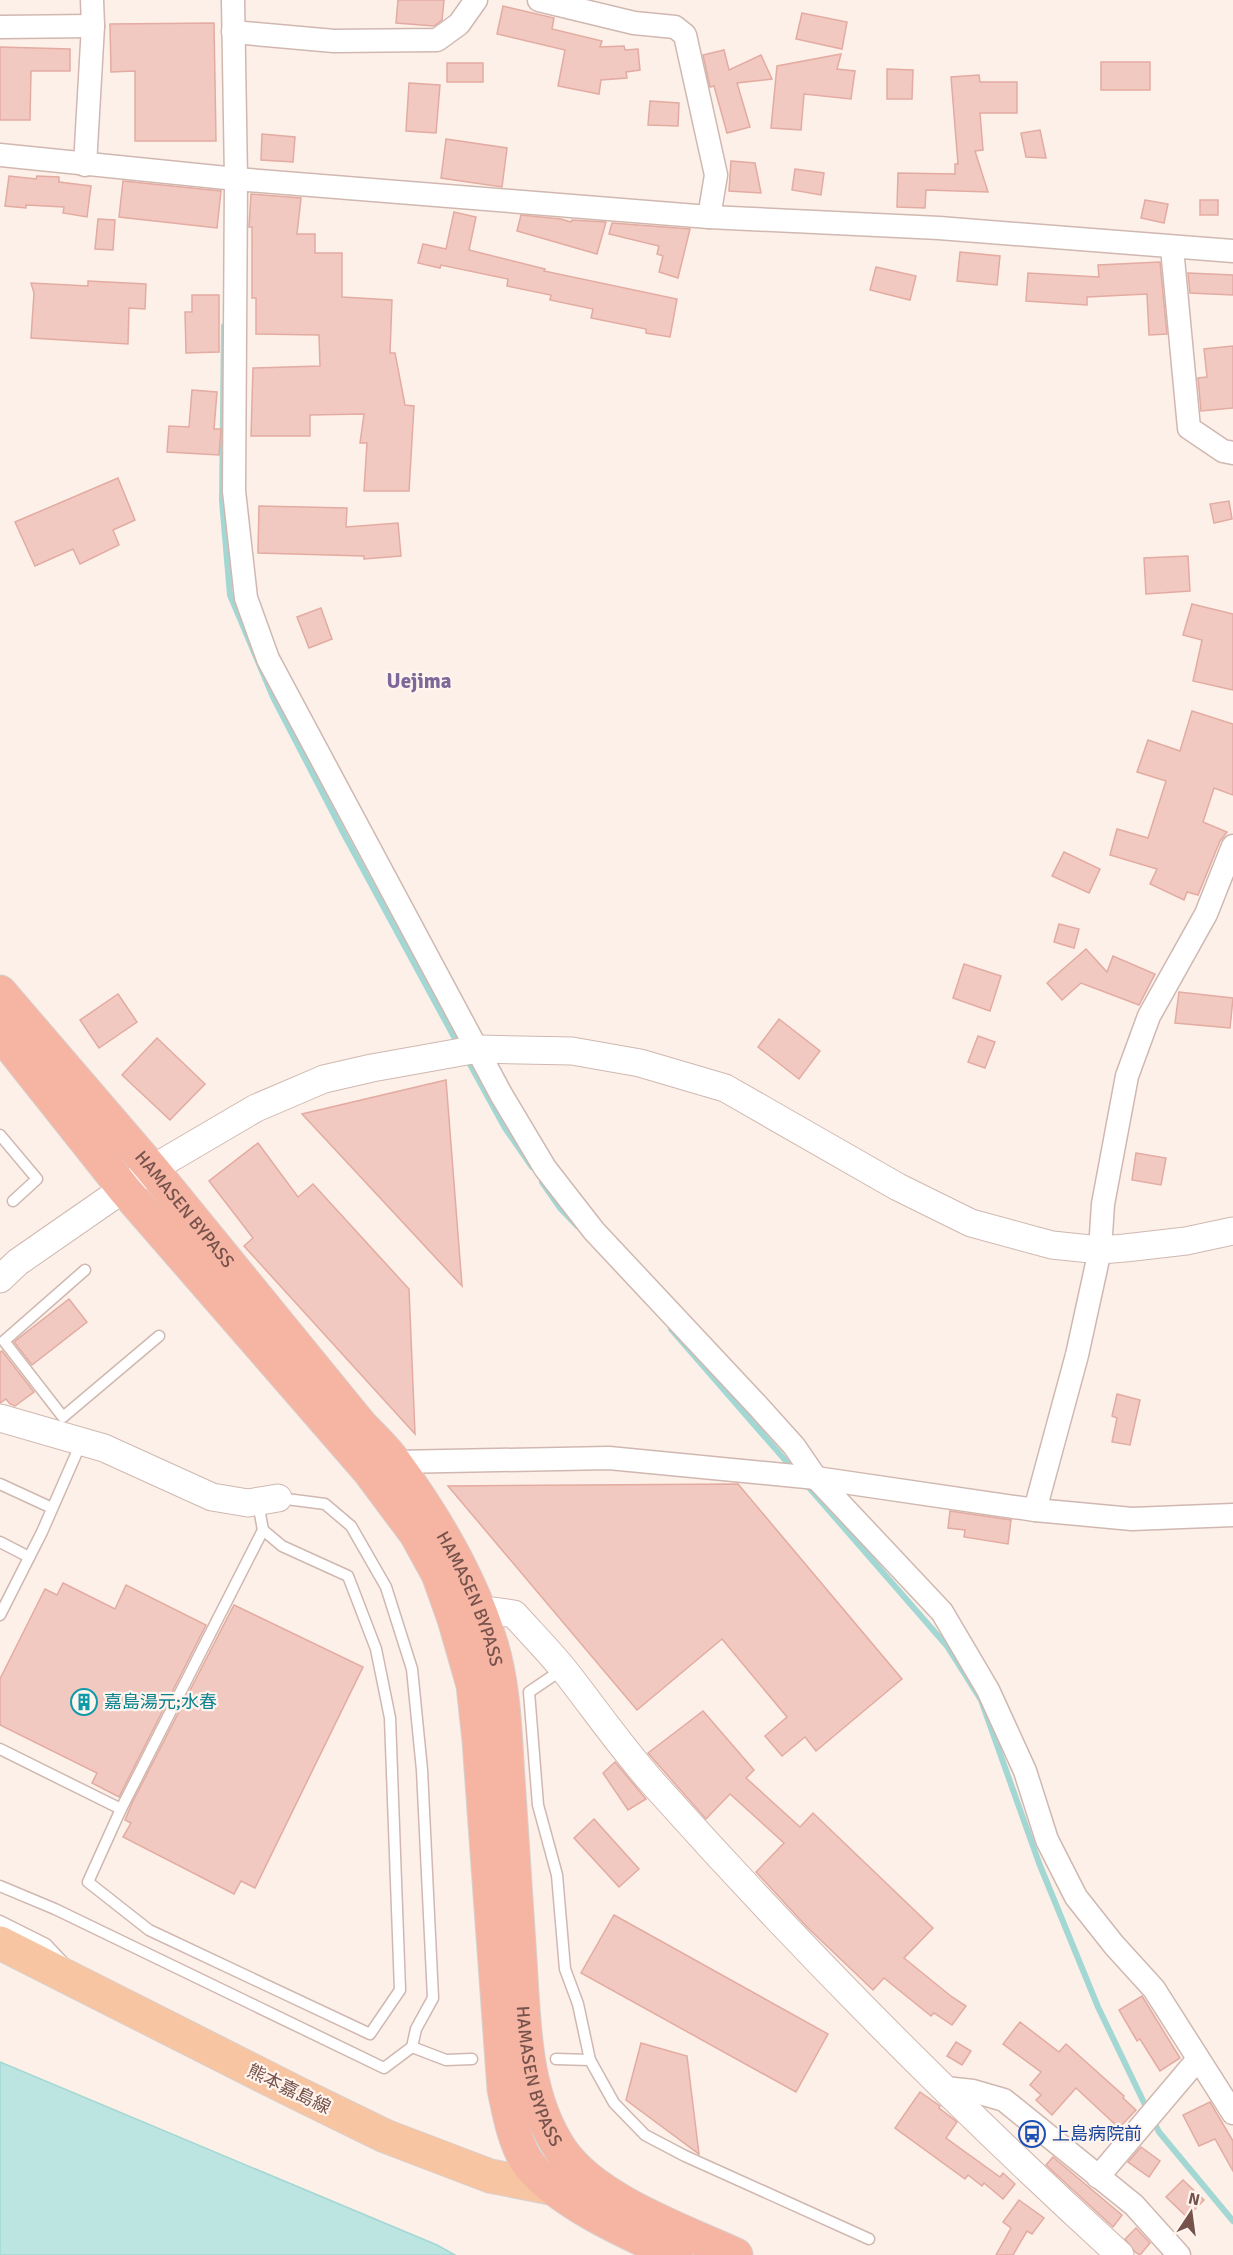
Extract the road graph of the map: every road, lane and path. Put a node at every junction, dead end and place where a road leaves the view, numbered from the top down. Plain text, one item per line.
1 (92, 0) edge
2 (232, 0) edge
3 (476, 0) edge
4 (539, 0) edge
5 (93, 26) junction
6 (0, 27) edge
7 (233, 32) junction
8 (0, 155) edge
9 (85, 165) junction
10 (236, 179) junction
11 (709, 217) junction
12 (1172, 248) junction
13 (1233, 251) edge
14 (1233, 453) edge
15 (1233, 846) edge
16 (0, 992) edge
17 (0, 1033) edge
18 (478, 1049) junction
19 (0, 1135) edge
20 (152, 1169) junction
21 (124, 1189) junction
22 (13, 1201) dead end
23 (1233, 1231) edge
24 (1100, 1250) junction
25 (85, 1270) dead end
26 (0, 1279) edge
27 (159, 1336) dead end
28 (0, 1418) edge
29 (69, 1431) junction
30 (382, 1466) junction
31 (816, 1478) junction
32 (0, 1485) edge
33 (268, 1500) junction
34 (52, 1508) junction
35 (1035, 1510) junction
36 (1233, 1515) edge
37 (263, 1530) junction
38 (0, 1542) edge
39 (29, 1557) junction
40 (466, 1614) junction
41 (0, 1615) edge
42 (563, 1669) junction
43 (0, 1749) edge
44 (121, 1809) junction
45 (0, 1886) edge
46 (0, 1921) edge
47 (0, 1943) edge
48 (82, 1984) junction
49 (412, 2048) junction
50 (1198, 2058) junction
51 (472, 2060) dead end
52 (556, 2060) dead end
53 (590, 2060) junction
54 (945, 2088) junction
55 (1233, 2113) edge
56 (1098, 2176) junction
57 (592, 2182) junction
58 (556, 2189) junction
59 (869, 2239) dead end
60 (676, 2255) edge
61 (736, 2255) edge
62 (1120, 2255) edge
63 (1179, 2255) edge

1 - 5 street
2 - 7 street
3 - 7 street
4 - 11 street
5 - 6 street
5 - 9 street
7 - 10 street
8 - 9 street
9 - 10 street
10 - 11 street
10 - 18 street
11 - 12 street
12 - 13 street
12 - 14 street
15 - 24 street
16 - 20 highway, HAMASEN BYPASS
17 - 21 highway, HAMASEN BYPASS
18 - 20 street
18 - 24 street
18 - 31 street
19 - 22 lane
20 - 21 street
20 - 30 highway, HAMASEN BYPASS
21 - 26 street
21 - 30 highway, HAMASEN BYPASS
23 - 24 street
24 - 35 street
25 - 29 lane
27 - 29 lane
28 - 29 street
29 - 33 street
29 - 34 lane
30 - 31 street
30 - 40 highway, HAMASEN BYPASS
31 - 35 street
31 - 50 street
32 - 34 lane
33 - 37 lane
33 - 49 lane
34 - 39 lane
35 - 36 street
37 - 44 lane
37 - 44 lane
38 - 39 lane
39 - 41 lane
40 - 42 street
40 - 57 highway, HAMASEN BYPASS
40 - 58 highway, HAMASEN BYPASS
42 - 53 lane
42 - 54 street
43 - 44 lane
45 - 49 lane
46 - 48 lane
47 - 48 main road, 熊本嘉島線
48 - 58 main road, 熊本嘉島線
49 - 51 lane
50 - 55 street
50 - 56 street
52 - 53 lane
53 - 59 lane
54 - 56 street
54 - 62 street
56 - 63 street
57 - 58 main road, 熊本嘉島線
57 - 61 highway, HAMASEN BYPASS
58 - 60 highway, HAMASEN BYPASS

